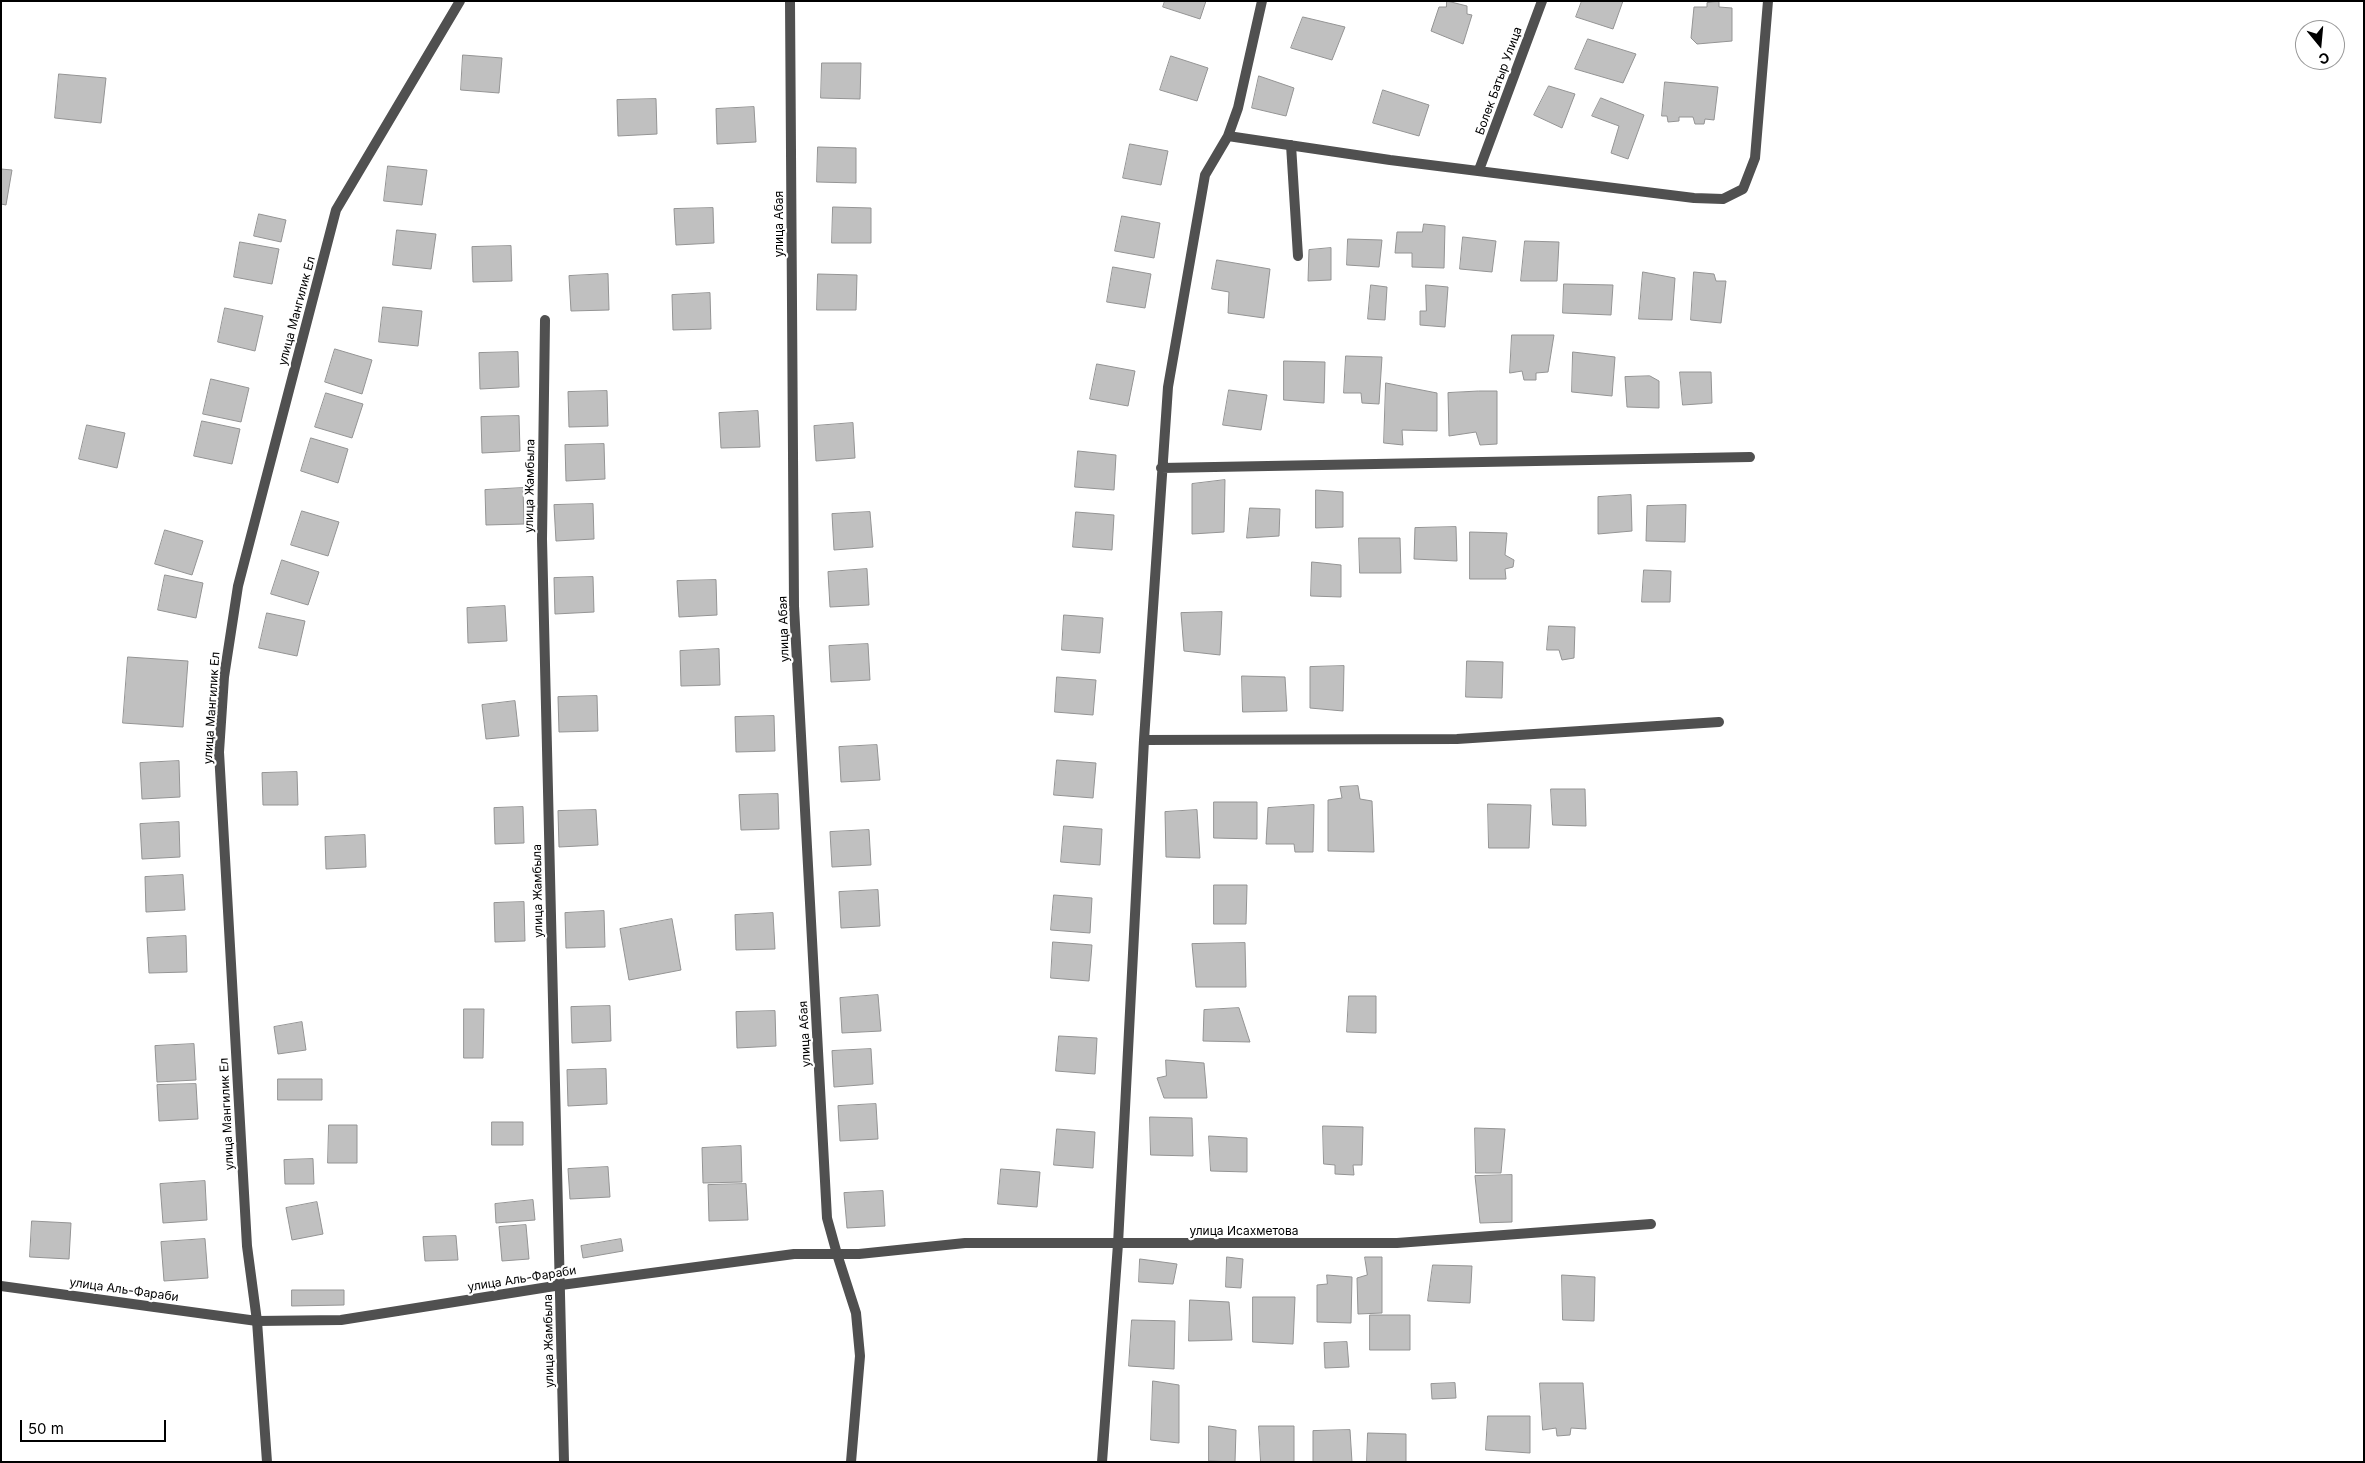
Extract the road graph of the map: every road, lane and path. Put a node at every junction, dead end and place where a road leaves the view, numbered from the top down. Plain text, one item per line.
1 (460, 1) edge
2 (790, 1) edge
3 (1262, 1) edge
4 (1542, 1) edge
5 (1768, 1) edge
6 (1228, 136) junction
7 (1291, 145) junction
8 (1479, 170) junction
9 (1298, 256) dead end
10 (545, 320) dead end
11 (1750, 457) dead end
12 (1161, 468) junction
13 (1719, 722) dead end
14 (1144, 740) junction
15 (1651, 1224) dead end
16 (1118, 1244) junction
17 (837, 1254) junction
18 (561, 1285) junction
19 (1, 1286) edge
20 (258, 1321) junction
21 (267, 1462) edge
22 (564, 1462) edge
23 (851, 1462) edge
24 (1102, 1462) edge

1 - 20 street, улица Мангилик Ел
2 - 17 street, улица Абая
3 - 6 street
4 - 8 street, Болек Батыр Улица
5 - 8 street
6 - 7 street
6 - 12 street
7 - 8 street
7 - 9 street
10 - 18 street, улица Жамбыла
11 - 12 street
12 - 14 street
13 - 14 street
14 - 16 street
15 - 16 street, улица Исахметова
16 - 17 street, улица Исахметова
16 - 24 street
17 - 18 street, улица Аль-Фараби
17 - 23 street
18 - 20 street, улица Аль-Фараби
18 - 22 street, улица Жамбыла
19 - 20 street, улица Аль-Фараби
20 - 21 street, улица Мангилик Ел

